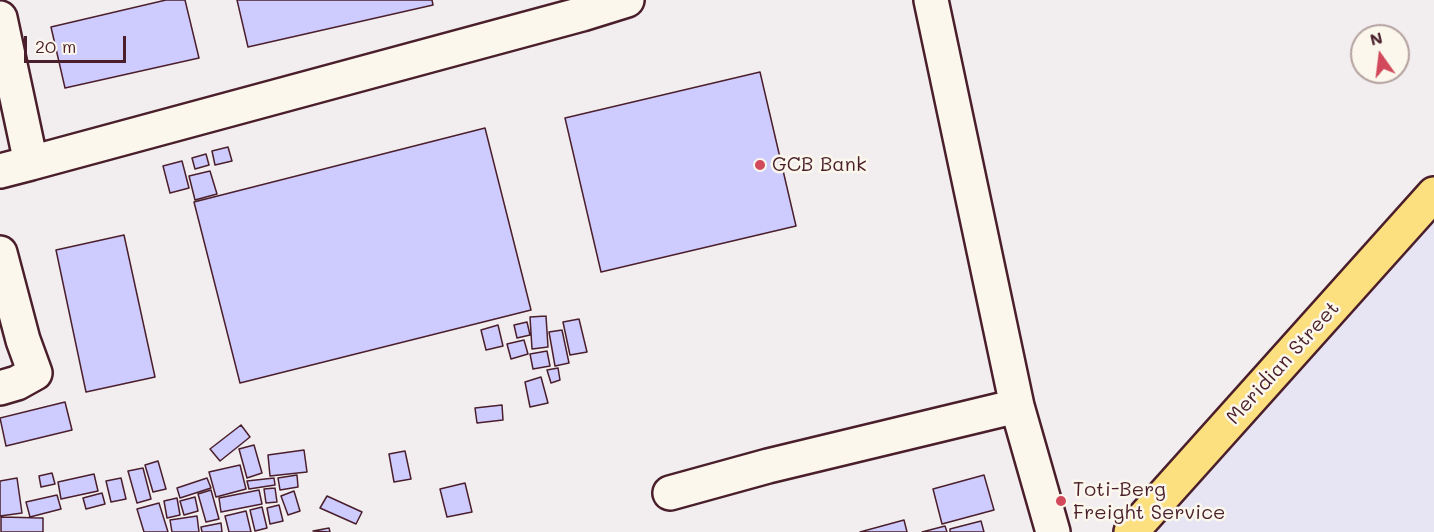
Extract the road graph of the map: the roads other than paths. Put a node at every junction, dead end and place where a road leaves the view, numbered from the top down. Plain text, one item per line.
1 (627, 0) edge
2 (931, 0) edge
3 (0, 18) edge
4 (31, 163) junction
5 (0, 171) edge
6 (1434, 194) edge
7 (0, 253) edge
8 (4, 286) edge
9 (0, 388) edge
10 (1017, 406) junction
11 (670, 493) dead end
12 (1053, 532) edge
13 (1131, 532) edge

1 - 4 street
2 - 10 street
3 - 4 street
4 - 5 street
6 - 13 main road, Meridian Street
7 - 8 street
8 - 9 street
10 - 11 street
10 - 12 street

